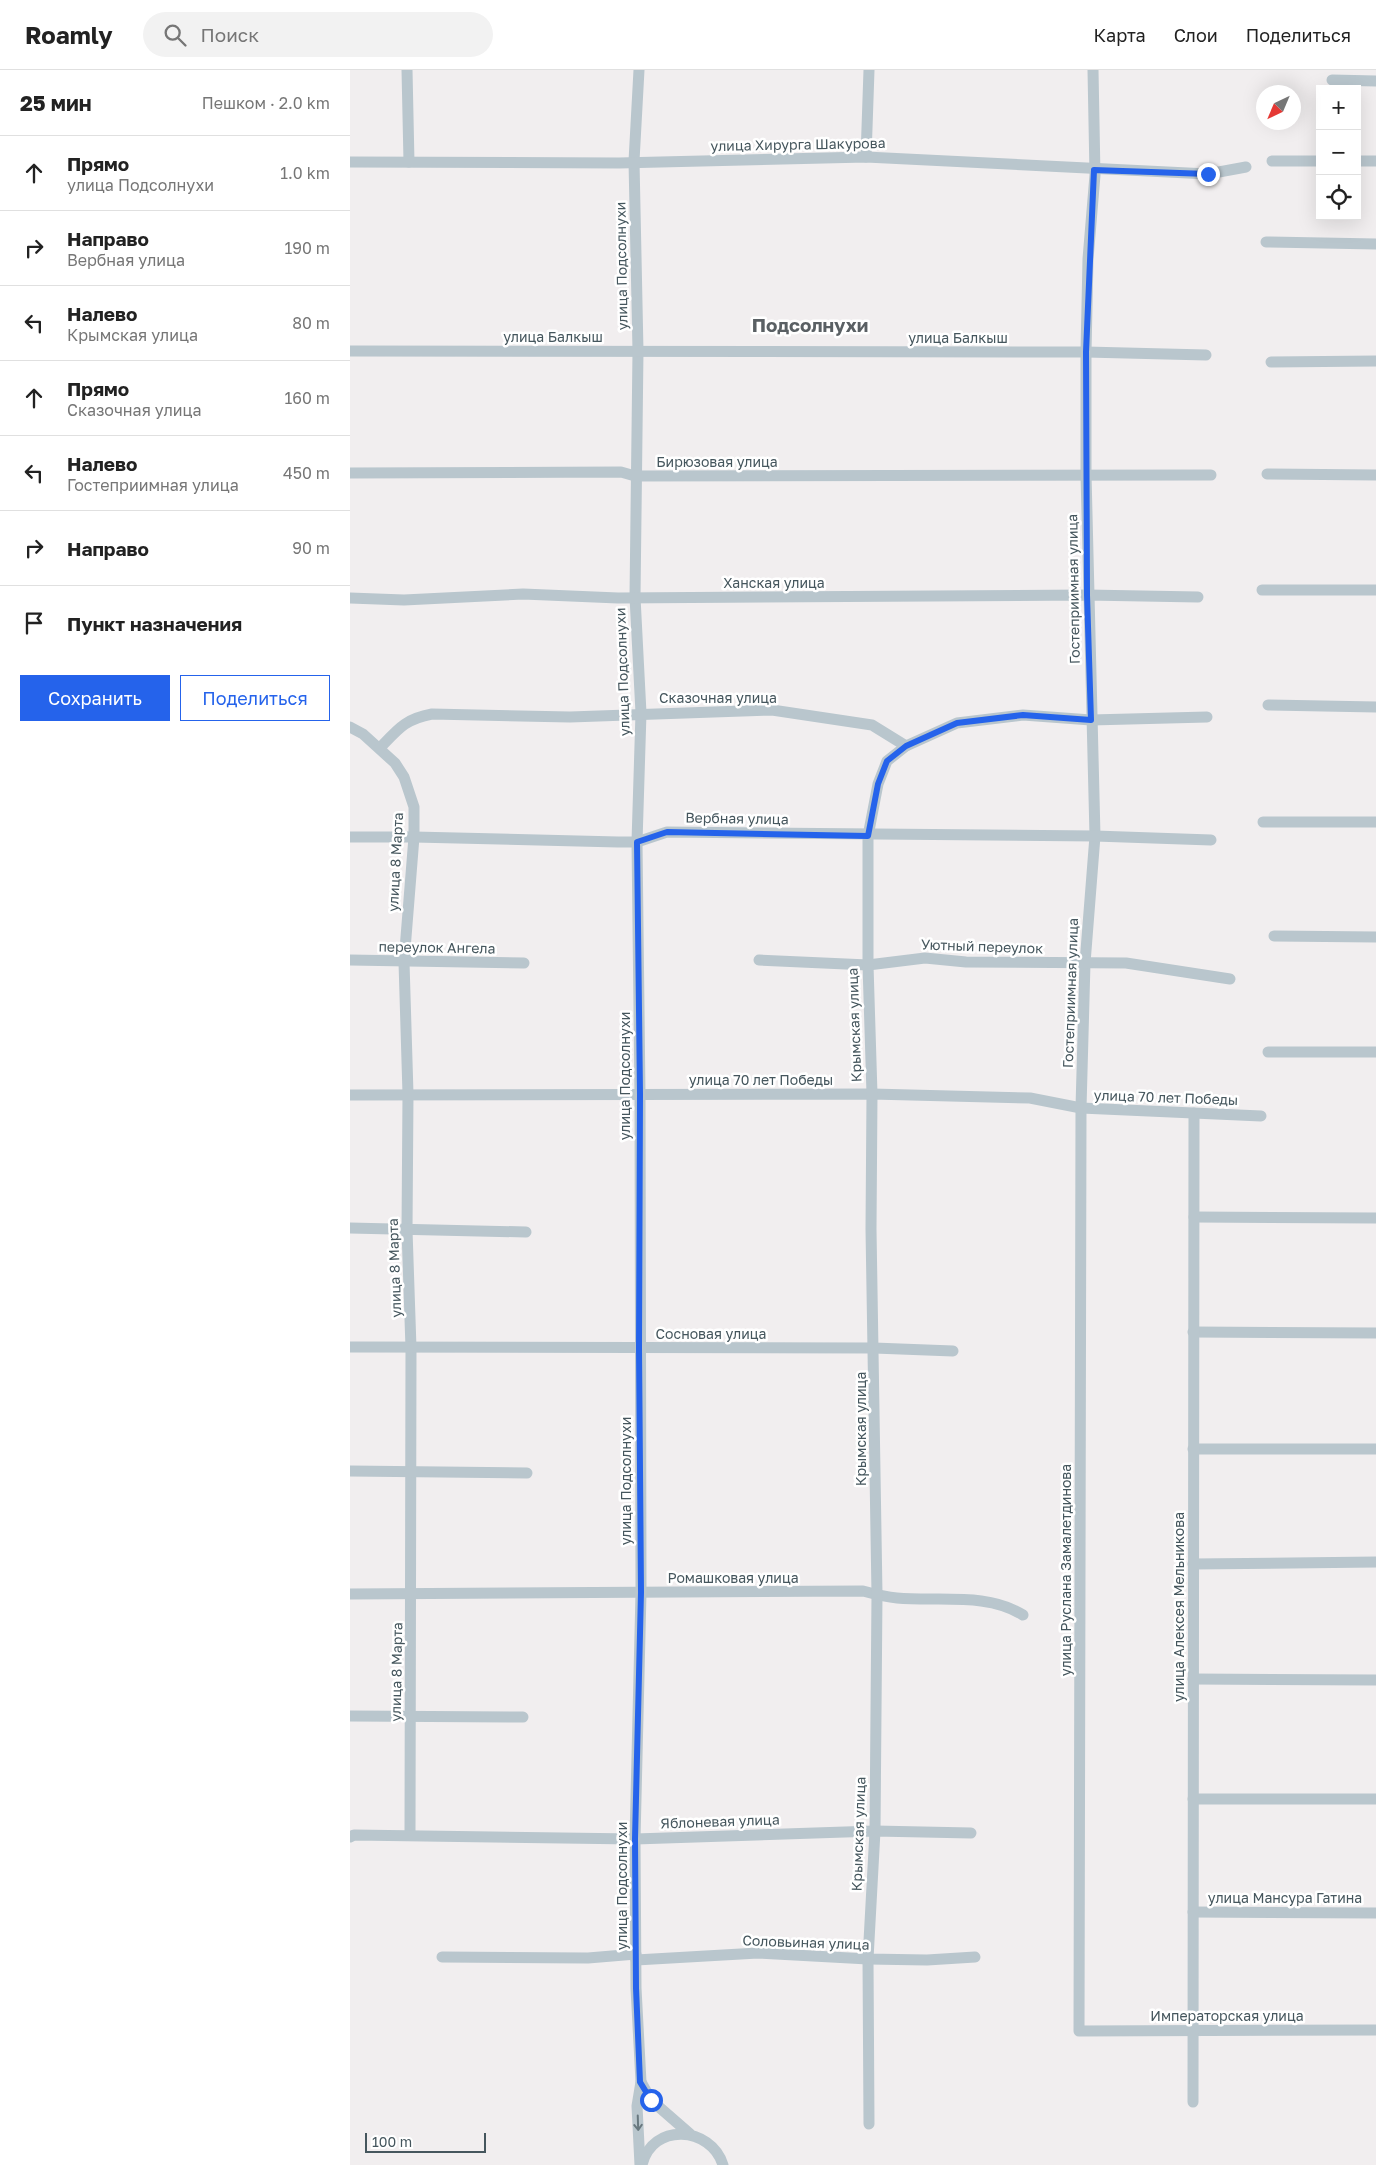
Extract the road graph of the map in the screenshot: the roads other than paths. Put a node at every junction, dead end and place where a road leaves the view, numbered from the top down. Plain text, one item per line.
1 (407, 70) edge
2 (639, 70) edge
3 (869, 70) edge
4 (1094, 70) edge
5 (1332, 80) dead end
6 (1376, 81) edge
7 (866, 157) junction
8 (634, 161) junction
9 (1272, 161) dead end
10 (1316, 161) edge
11 (1361, 161) edge
12 (1376, 161) edge
13 (350, 162) edge
14 (409, 162) junction
15 (1246, 167) dead end
16 (1094, 170) junction
17 (1266, 242) dead end
18 (1376, 244) edge
19 (350, 350) edge
20 (638, 351) junction
21 (1086, 352) junction
22 (1206, 355) dead end
23 (1376, 361) edge
24 (1271, 362) dead end
25 (350, 472) edge
26 (1086, 474) junction
27 (1267, 474) dead end
28 (1211, 475) dead end
29 (1376, 475) edge
30 (635, 476) junction
31 (1262, 590) dead end
32 (1376, 590) edge
33 (1087, 595) junction
34 (634, 597) junction
35 (1198, 597) dead end
36 (350, 598) edge
37 (1268, 705) dead end
38 (1376, 707) edge
39 (641, 713) junction
40 (1207, 717) dead end
41 (1091, 720) junction
42 (350, 727) edge
43 (906, 746) junction
44 (380, 748) junction
45 (1263, 822) dead end
46 (1376, 822) edge
47 (414, 836) junction
48 (868, 836) junction
49 (1095, 836) junction
50 (350, 837) edge
51 (1211, 840) dead end
52 (637, 842) junction
53 (1274, 936) dead end
54 (1376, 937) edge
55 (350, 960) edge
56 (759, 960) dead end
57 (404, 962) junction
58 (524, 963) dead end
59 (1085, 963) junction
60 (868, 965) junction
61 (1230, 979) dead end
62 (1268, 1052) dead end
63 (1376, 1052) edge
64 (350, 1094) edge
65 (408, 1094) junction
66 (640, 1094) junction
67 (872, 1094) junction
68 (1081, 1108) junction
69 (1194, 1113) junction
70 (1261, 1116) dead end
71 (1194, 1218) junction
72 (1376, 1218) edge
73 (350, 1228) edge
74 (407, 1230) junction
75 (526, 1232) dead end
76 (1194, 1332) junction
77 (1376, 1333) edge
78 (350, 1346) edge
79 (412, 1348) junction
80 (639, 1348) junction
81 (874, 1348) junction
82 (953, 1351) dead end
83 (1193, 1449) junction
84 (1376, 1449) edge
85 (350, 1471) edge
86 (412, 1472) junction
87 (527, 1473) dead end
88 (1376, 1562) edge
89 (1193, 1564) junction
90 (641, 1592) junction
91 (350, 1594) edge
92 (412, 1594) junction
93 (877, 1594) junction
94 (1023, 1615) dead end
95 (1193, 1680) junction
96 (1376, 1680) edge
97 (411, 1715) junction
98 (350, 1716) edge
99 (523, 1717) dead end
100 (1193, 1799) junction
101 (1376, 1799) edge
102 (875, 1831) junction
103 (971, 1833) dead end
104 (410, 1835) junction
105 (350, 1837) edge
106 (635, 1839) junction
107 (1193, 1912) junction
108 (1376, 1913) edge
109 (442, 1957) dead end
110 (636, 1957) junction
111 (975, 1957) dead end
112 (868, 1959) junction
113 (1193, 2030) junction
114 (1376, 2030) edge
115 (1079, 2031) joint
116 (640, 2082) junction
117 (1193, 2102) dead end
118 (869, 2124) dead end
119 (690, 2134) junction
120 (641, 2165) edge
121 (723, 2165) edge

1 - 14 street
2 - 8 street, улица Подсолнухи
3 - 7 street
4 - 16 street, Гостеприимная улица
5 - 6 street
7 - 8 street, улица Хирурга Шакурова
7 - 16 street, улица Хирурга Шакурова
8 - 14 street, улица Хирурга Шакурова
8 - 20 street, улица Подсолнухи
9 - 10 street
11 - 12 street
13 - 14 street, улица Хирурга Шакурова
15 - 16 street, улица Хирурга Шакурова
16 - 21 street, Гостеприимная улица
17 - 18 street
19 - 20 street, улица Балкыш
20 - 21 street, улица Балкыш
20 - 30 street, улица Подсолнухи
21 - 22 street, улица Балкыш
21 - 26 street, Гостеприимная улица
23 - 24 street
25 - 30 street, Бирюзовая улица
26 - 28 street, Бирюзовая улица
26 - 30 street, Бирюзовая улица
26 - 33 street, Гостеприимная улица
27 - 29 street
30 - 34 street, улица Подсолнухи
31 - 32 street
33 - 34 street, Ханская улица
33 - 35 street, Ханская улица
33 - 41 street, Гостеприимная улица
34 - 36 street, Ханская улица
34 - 39 street, улица Подсолнухи
37 - 38 street
39 - 43 street, Сказочная улица
39 - 44 street, Сказочная улица
39 - 52 street, улица Подсолнухи
40 - 41 street
41 - 43 street
41 - 49 street, Гостеприимная улица
42 - 44 street, улица 8 Марта
43 - 48 street, Крымская улица
44 - 47 street, улица 8 Марта
45 - 46 street
47 - 50 street, Вербная улица
47 - 52 street, Вербная улица
47 - 57 street, улица 8 Марта
48 - 49 street, Вербная улица
48 - 52 street, Вербная улица
48 - 60 street, Крымская улица
49 - 51 street, Вербная улица
49 - 59 street, Гостеприимная улица
52 - 66 street, улица Подсолнухи
53 - 54 street
55 - 57 street, переулок Ангела
56 - 60 street, Уютный переулок
57 - 58 street, переулок Ангела
57 - 65 street, улица 8 Марта
59 - 60 street, Уютный переулок
59 - 61 street, Уютный переулок
59 - 68 street, Гостеприимная улица
60 - 67 street, Крымская улица
62 - 63 street
64 - 65 street, улица 70 лет Победы
65 - 66 street, улица 70 лет Победы
65 - 74 street, улица 8 Марта
66 - 67 street, улица 70 лет Победы
66 - 80 street, улица Подсолнухи
67 - 68 street, улица 70 лет Победы
67 - 81 street, Крымская улица
68 - 69 street, улица 70 лет Победы
68 - 115 street, улица Руслана Замалетдинова
69 - 70 street, улица 70 лет Победы
69 - 71 street, улица Алексея Мельникова
71 - 72 street
71 - 76 street, улица Алексея Мельникова
73 - 74 street
74 - 75 street
74 - 79 street, улица 8 Марта
76 - 77 street
76 - 83 street, улица Алексея Мельникова
78 - 79 street, Сосновая улица
79 - 80 street, Сосновая улица
79 - 86 street, улица 8 Марта
80 - 81 street, Сосновая улица
80 - 90 street, улица Подсолнухи
81 - 82 street, Сосновая улица
81 - 93 street, Крымская улица
83 - 84 street
83 - 89 street, улица Алексея Мельникова
85 - 86 street
86 - 87 street
86 - 92 street, улица 8 Марта
88 - 89 street
89 - 95 street, улица Алексея Мельникова
90 - 92 street, Ромашковая улица
90 - 93 street, Ромашковая улица
90 - 106 street, улица Подсолнухи
91 - 92 street, Ромашковая улица
92 - 97 street, улица 8 Марта
93 - 94 street, Ромашковая улица
93 - 102 street, Крымская улица
95 - 96 street
95 - 100 street, улица Алексея Мельникова
97 - 98 street
97 - 99 street
97 - 104 street, улица 8 Марта
100 - 101 street
100 - 107 street, улица Алексея Мельникова
102 - 103 street, Яблоневая улица
102 - 106 street, Яблоневая улица
102 - 112 street, Крымская улица
104 - 105 street, Яблоневая улица
104 - 106 street, Яблоневая улица
106 - 110 street, улица Подсолнухи
107 - 108 street, улица Мансура Гатина
107 - 113 street, улица Алексея Мельникова
109 - 110 street, Соловьиная улица
110 - 112 street, Соловьиная улица
110 - 116 street, улица Подсолнухи
111 - 112 street, Соловьиная улица
112 - 118 street, Крымская улица
113 - 114 street, Императорская улица
113 - 115 street, Императорская улица
113 - 117 street, улица Алексея Мельникова
116 - 119 street
116 -> 120 street, улица Подсолнухи
119 - 120 street
119 - 121 street

